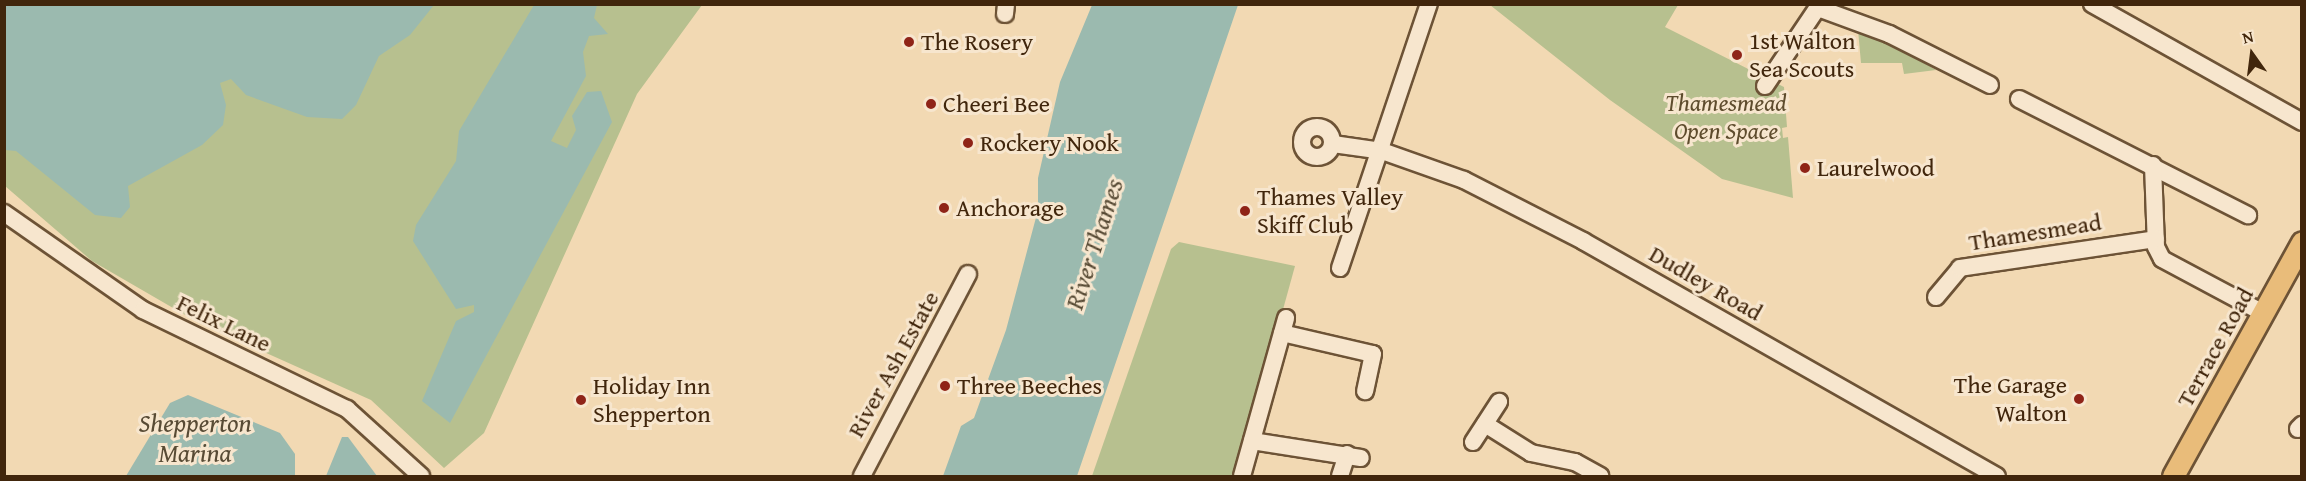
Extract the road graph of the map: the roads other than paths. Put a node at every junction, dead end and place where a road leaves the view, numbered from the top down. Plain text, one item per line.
1 (1429, 4) edge
2 (2092, 4) edge
3 (1819, 6) edge
4 (1990, 85) dead end
5 (1765, 86) dead end
6 (2019, 99) dead end
7 (2301, 123) edge
8 (1333, 144) dead end
9 (1382, 151) junction
10 (2153, 165) junction
11 (4, 213) edge
12 (2248, 214) dead end
13 (2156, 239) junction
14 (2301, 242) edge
15 (1340, 268) dead end
16 (968, 274) dead end
17 (1936, 297) dead end
18 (2263, 313) junction
19 (1365, 391) dead end
20 (1499, 402) dead end
21 (1485, 424) junction
22 (1252, 441) junction
23 (1473, 442) dead end
24 (421, 477) edge
25 (862, 477) edge
26 (1242, 477) edge
27 (1340, 477) edge
28 (1600, 477) edge
29 (1997, 477) edge
30 (2173, 477) edge

1 - 9 street
2 - 7 street
3 - 4 street
3 - 5 street
6 - 10 street
8 - 9 street, Dudley Road
9 - 15 street
9 - 29 street, Dudley Road
10 - 12 street
10 - 13 street
11 - 24 street, Felix Lane
13 - 17 street, Thamesmead
13 - 18 street
14 - 18 main road, Terrace Road
16 - 25 street, River Ash Estate
18 - 30 main road, Terrace Road
19 - 22 street
20 - 21 street
21 - 23 street
21 - 28 street
22 - 26 street
22 - 27 street

